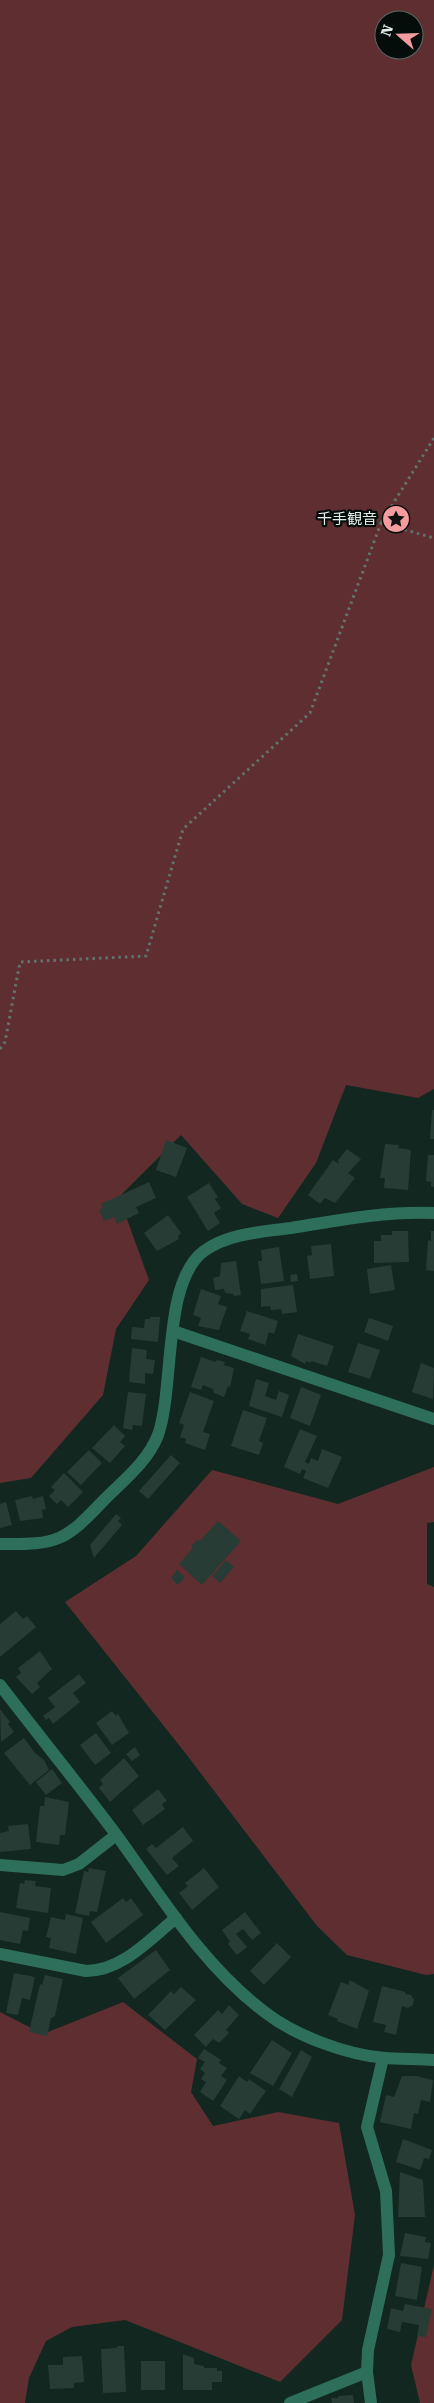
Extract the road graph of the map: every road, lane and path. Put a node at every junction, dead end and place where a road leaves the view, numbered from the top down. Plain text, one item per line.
1 (434, 438) edge
2 (381, 523) junction
3 (434, 538) edge
4 (0, 1049) edge
5 (434, 1213) edge
6 (173, 1331) junction
7 (434, 1419) edge
8 (0, 1544) edge
9 (0, 1685) edge
10 (116, 1835) junction
11 (0, 1865) edge
12 (176, 1918) junction
13 (0, 1954) edge
14 (383, 2058) junction
15 (434, 2060) edge
16 (367, 2372) junction
17 (290, 2403) edge
18 (371, 2403) edge

1 - 2 path
2 - 3 path
2 - 4 path
5 - 6 street
6 - 7 street
6 - 8 street
9 - 10 street
10 - 11 street
10 - 12 street
12 - 13 street
12 - 14 street
14 - 15 street
14 - 16 street
16 - 17 street
16 - 18 street

